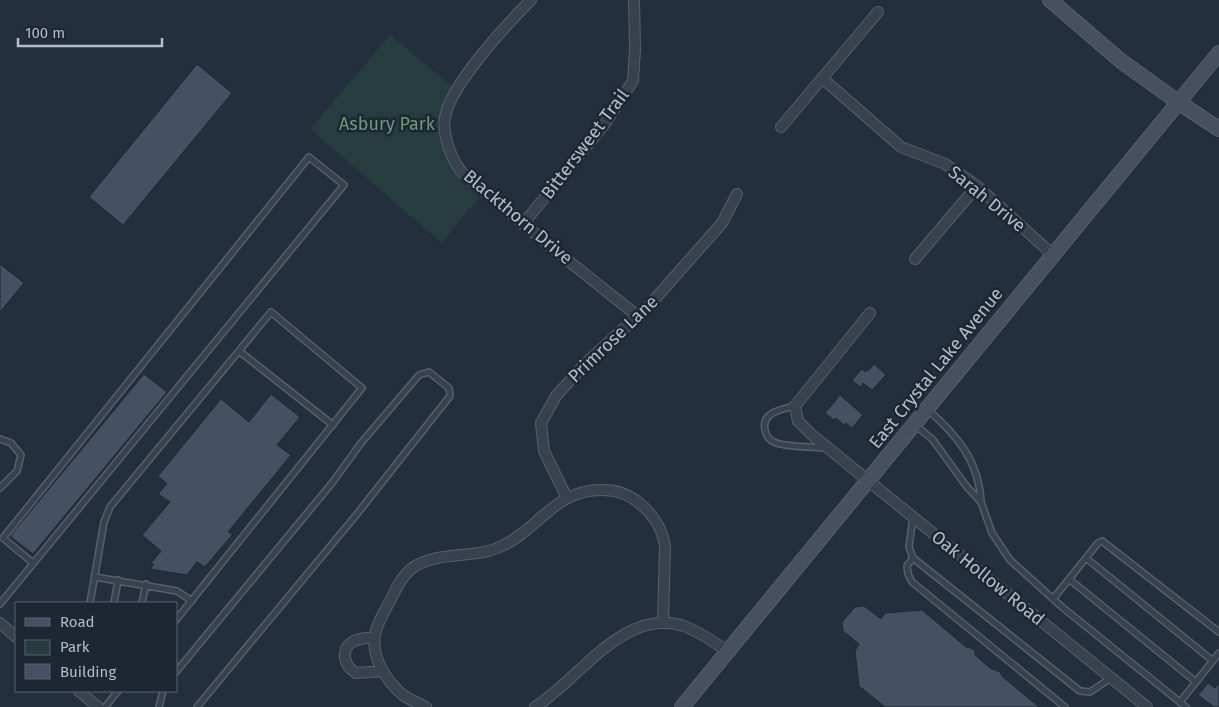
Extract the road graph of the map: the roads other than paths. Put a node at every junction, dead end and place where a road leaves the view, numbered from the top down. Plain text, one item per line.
1 (531, 0) edge
2 (634, 0) edge
3 (1050, 0) edge
4 (878, 12) dead end
5 (1219, 53) edge
6 (822, 78) junction
7 (1178, 102) junction
8 (780, 127) dead end
9 (1219, 129) edge
10 (977, 186) junction
11 (737, 194) dead end
12 (523, 224) junction
13 (1053, 254) junction
14 (915, 259) dead end
15 (870, 313) dead end
16 (639, 317) junction
17 (240, 351) junction
18 (795, 406) junction
19 (926, 409) junction
20 (914, 424) junction
21 (332, 425) junction
22 (0, 439) edge
23 (829, 449) junction
24 (868, 480) junction
25 (0, 488) edge
26 (567, 498) junction
27 (981, 502) junction
28 (913, 516) junction
29 (914, 558) junction
30 (1086, 558) junction
31 (33, 563) junction
32 (94, 577) junction
33 (1069, 579) junction
34 (118, 580) junction
35 (146, 584) junction
36 (1053, 599) junction
37 (192, 601) junction
38 (90, 602) edge
39 (114, 602) edge
40 (142, 602) edge
41 (0, 604) edge
42 (178, 618) edge
43 (663, 623) junction
44 (2, 627) edge
45 (1219, 632) edge
46 (15, 635) edge
47 (374, 637) junction
48 (728, 651) junction
49 (1219, 653) edge
50 (1213, 661) junction
51 (178, 670) edge
52 (383, 671) junction
53 (1111, 678) junction
54 (1196, 682) junction
55 (80, 692) edge
56 (117, 692) edge
57 (163, 692) edge
58 (1180, 702) junction
59 (98, 707) edge
60 (105, 707) edge
61 (159, 707) edge
62 (197, 707) edge
63 (426, 707) edge
64 (535, 707) edge
65 (682, 707) edge
66 (1065, 707) edge
67 (1147, 707) edge
68 (1186, 707) edge

1 - 12 street, Blackthorn Drive
2 - 12 street, Bittersweet Trail
3 - 7 street
4 - 6 street
5 - 7 street, East Crystal Lake Avenue
6 - 8 street
6 - 10 street, Sarah Drive
7 - 9 street
7 - 13 street, East Crystal Lake Avenue
10 - 13 street, Sarah Drive
10 - 14 street
11 - 16 street, Primrose Lane
12 - 16 street, Blackthorn Drive
13 - 19 street, East Crystal Lake Avenue
15 - 18 street
16 - 26 street, Primrose Lane
17 - 21 lane
17 - 21 lane
17 - 32 lane
18 - 23 street, Oak Hollow Road
18 - 23 lane
19 - 20 street, East Crystal Lake Avenue
19 - 27 lane
20 - 24 street, East Crystal Lake Avenue
20 - 27 lane
21 - 37 lane
22 - 25 lane
23 - 24 street, Oak Hollow Road
24 - 28 street, Oak Hollow Road
24 - 48 street, East Crystal Lake Avenue
26 - 43 street
26 - 47 street
27 - 36 lane
28 - 29 lane
28 - 53 street, Oak Hollow Road
29 - 53 lane
29 - 66 lane
30 - 33 lane
30 - 45 lane
30 - 50 lane
31 - 31 lane
31 - 41 lane
32 - 34 lane
32 - 38 lane
33 - 36 lane
33 - 54 lane
34 - 35 lane
34 - 39 lane
35 - 37 lane
35 - 40 lane
36 - 58 lane
37 - 42 lane
43 - 48 street
43 - 64 street
44 - 46 street
47 - 52 street
47 - 52 street
48 - 65 street, East Crystal Lake Avenue
49 - 50 lane
50 - 54 lane
51 - 62 lane
52 - 63 street
53 - 67 street, Oak Hollow Road
54 - 58 lane
55 - 59 street
56 - 60 lane
57 - 61 lane
58 - 68 lane

